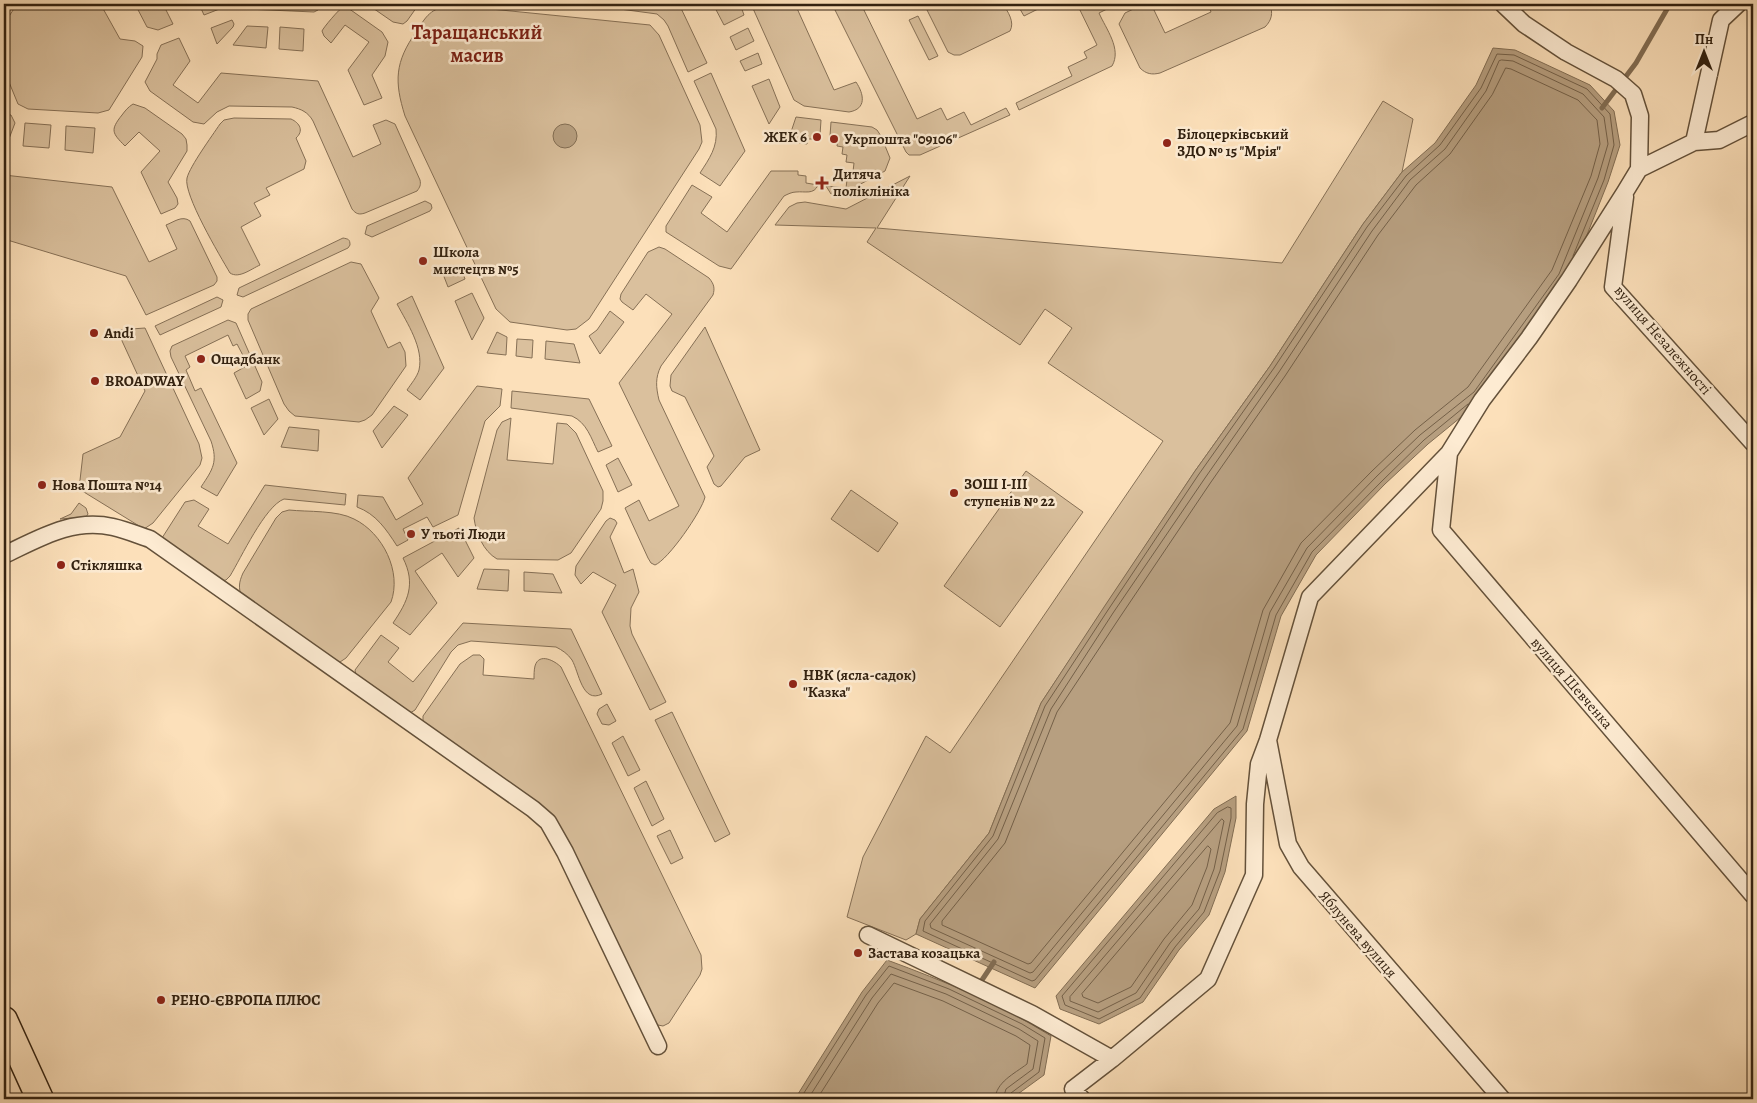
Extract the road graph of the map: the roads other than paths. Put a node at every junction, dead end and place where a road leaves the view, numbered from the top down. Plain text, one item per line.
1 (1503, 4) edge
2 (1738, 4) edge
3 (1753, 123) edge
4 (1694, 142) junction
5 (1638, 169) junction
6 (1625, 192) junction
7 (1753, 443) edge
8 (1449, 454) junction
9 (4, 555) edge
10 (1268, 740) junction
11 (1753, 895) edge
12 (868, 935) dead end
13 (7, 1035) edge
14 (658, 1046) dead end
15 (1112, 1059) junction
16 (40, 1099) edge
17 (1082, 1099) edge
18 (1502, 1099) edge

1 - 5 street
2 - 4 street
3 - 4 street
4 - 5 street
5 - 6 street
6 - 7 street, вулиця Незалежності
6 - 8 street
8 - 10 street
8 - 11 street, вулиця Шевченка
9 - 14 street
10 - 15 street
10 - 18 street, Яблунева вулиця
12 - 15 street
13 - 16 main road
15 - 17 street

